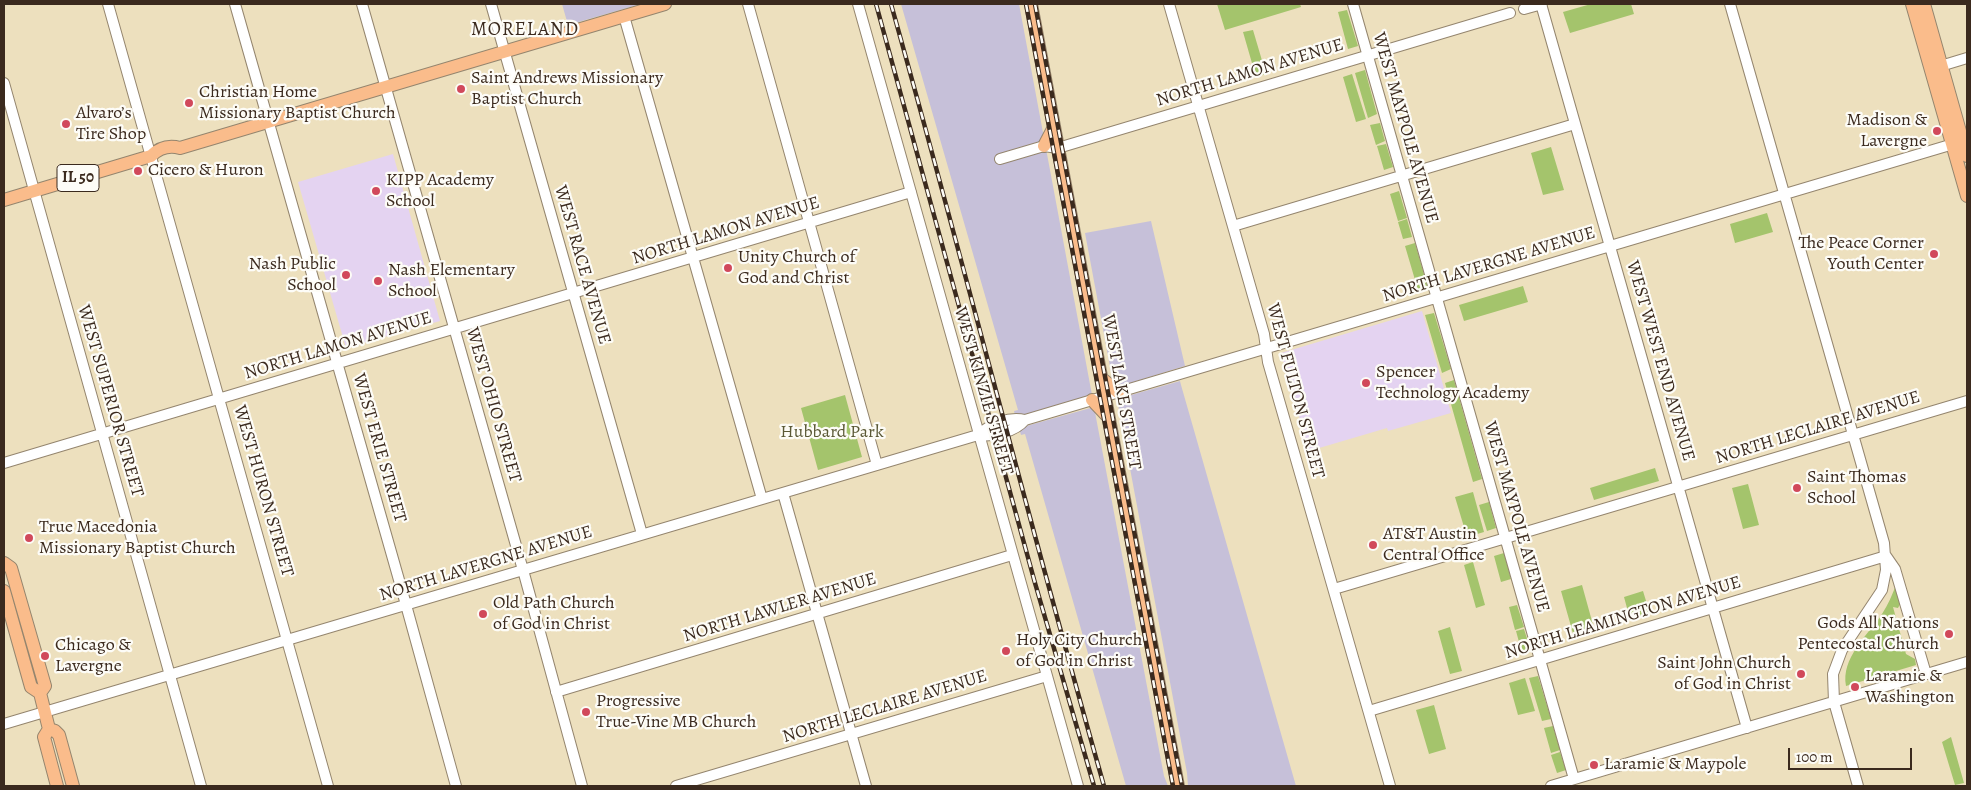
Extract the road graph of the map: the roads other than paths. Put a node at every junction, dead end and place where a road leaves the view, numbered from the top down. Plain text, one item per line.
1 (108, 4) edge
2 (235, 4) edge
3 (362, 4) edge
4 (490, 4) edge
5 (665, 4) edge
6 (748, 4) edge
7 (858, 4) edge
8 (1031, 4) edge
9 (1169, 4) edge
10 (1353, 4) edge
11 (1541, 4) edge
12 (1730, 4) edge
13 (1912, 4) edge
14 (1924, 4) edge
15 (1524, 9) dead end
16 (1510, 13) dead end
17 (624, 16) junction
18 (504, 52) junction
19 (1367, 55) junction
20 (1967, 58) edge
21 (1936, 68) junction
22 (4, 83) edge
23 (386, 87) junction
24 (1198, 106) junction
25 (269, 122) junction
26 (1575, 124) junction
27 (1054, 127) junction
28 (1958, 143) junction
29 (1044, 146) junction
30 (1058, 148) junction
31 (151, 156) junction
32 (1967, 156) edge
33 (1000, 159) dead end
34 (1402, 176) junction
35 (35, 191) junction
36 (912, 192) junction
37 (1785, 194) junction
38 (1967, 196) edge
39 (4, 200) edge
40 (810, 223) junction
41 (1233, 226) junction
42 (1610, 246) junction
43 (693, 258) junction
44 (573, 293) junction
45 (1436, 298) junction
46 (454, 328) junction
47 (1095, 345) junction
48 (1266, 348) junction
49 (338, 363) junction
50 (1105, 396) junction
51 (220, 398) junction
52 (1967, 401) edge
53 (102, 434) junction
54 (978, 435) junction
55 (1853, 435) junction
56 (1115, 452) junction
57 (4, 463) edge
58 (877, 465) junction
59 (1679, 486) junction
60 (783, 493) junction
61 (762, 499) junction
62 (642, 534) junction
63 (1505, 538) junction
64 (1012, 556) junction
65 (1886, 556) junction
66 (4, 563) edge
67 (523, 570) junction
68 (1334, 589) junction
69 (4, 590) edge
70 (406, 604) junction
71 (1713, 608) junction
72 (817, 614) junction
73 (288, 640) junction
74 (1540, 660) junction
75 (1967, 662) edge
76 (1926, 674) junction
77 (170, 675) junction
78 (1047, 676) junction
79 (556, 692) junction
80 (40, 693) junction
81 (1834, 702) junction
82 (1369, 711) junction
83 (45, 712) junction
84 (4, 724) edge
85 (1748, 728) junction
86 (49, 729) junction
87 (851, 734) junction
88 (1574, 780) junction
89 (57, 786) edge
90 (73, 786) edge
91 (201, 786) edge
92 (328, 786) edge
93 (456, 786) edge
94 (582, 786) edge
95 (676, 786) edge
96 (866, 786) edge
97 (1078, 786) edge
98 (1178, 786) edge
99 (1390, 786) edge
100 (1551, 786) edge
101 (1858, 786) edge

1 - 31 street, WEST HURON STREET
2 - 25 street, WEST ERIE STREET
3 - 23 street, WEST OHIO STREET
4 - 18 street, WEST RACE AVENUE
5 - 17 main road, IL 50
6 - 40 street
7 - 36 street, WEST KINZIE STREET
8 - 27 main road, WEST LAKE STREET
9 - 24 street, WEST FULTON STREET
10 - 19 street, WEST MAYPOLE AVENUE
11 - 15 street
11 - 26 street, WEST WEST END AVENUE
12 - 37 street
13 - 21 main road
14 - 21 main road
16 - 19 street, NORTH LAMON AVENUE
17 - 18 main road, IL 50
17 - 43 street
18 - 23 main road, IL 50
18 - 44 street, WEST RACE AVENUE
19 - 24 street, NORTH LAMON AVENUE
19 - 34 street, WEST MAYPOLE AVENUE
20 - 21 street
21 - 28 main road
22 - 35 street, WEST SUPERIOR STREET
23 - 25 main road, IL 50
23 - 46 street, WEST OHIO STREET
24 - 30 street, NORTH LAMON AVENUE
24 - 41 street, WEST FULTON STREET
25 - 31 main road, IL 50
25 - 49 street, WEST ERIE STREET
26 - 34 street
26 - 42 street, WEST WEST END AVENUE
27 - 29 main road
27 - 30 main road, WEST LAKE STREET
28 - 32 main road
28 - 37 street, NORTH LAVERGNE AVENUE
28 - 38 main road
29 - 30 street, NORTH LAMON AVENUE
29 - 33 street, NORTH LAMON AVENUE
30 - 47 main road, WEST LAKE STREET
31 - 35 main road, IL 50
31 - 51 street, WEST HURON STREET
34 - 41 street
34 - 45 street, WEST MAYPOLE AVENUE
35 - 39 main road, IL 50
35 - 53 street, WEST SUPERIOR STREET
36 - 40 street, NORTH LAMON AVENUE
36 - 54 street, WEST KINZIE STREET
37 - 42 street, NORTH LAVERGNE AVENUE
37 - 55 street
40 - 43 street, NORTH LAMON AVENUE
40 - 58 street
41 - 48 street, WEST FULTON STREET
42 - 45 street, NORTH LAVERGNE AVENUE
42 - 59 street, WEST WEST END AVENUE
43 - 44 street, NORTH LAMON AVENUE
43 - 61 street
44 - 46 street, NORTH LAMON AVENUE
44 - 62 street, WEST RACE AVENUE
45 - 48 street, NORTH LAVERGNE AVENUE
45 - 63 street, WEST MAYPOLE AVENUE
46 - 49 street, NORTH LAMON AVENUE
46 - 67 street, WEST OHIO STREET
47 - 50 main road, WEST LAKE STREET
47 - 50 main road
48 - 50 street, NORTH LAVERGNE AVENUE
48 - 68 street, WEST FULTON STREET
49 - 51 street, NORTH LAMON AVENUE
49 - 70 street, WEST ERIE STREET
50 - 54 street, NORTH LAVERGNE AVENUE
50 - 56 main road, WEST LAKE STREET
50 - 56 main road
51 - 53 street, NORTH LAMON AVENUE
51 - 73 street, WEST HURON STREET
52 - 55 street, NORTH LECLAIRE AVENUE
53 - 57 street, NORTH LAMON AVENUE
53 - 77 street, WEST SUPERIOR STREET
54 - 58 street, NORTH LAVERGNE AVENUE
54 - 64 street, WEST KINZIE STREET
55 - 59 street, NORTH LECLAIRE AVENUE
55 - 65 street
56 - 98 main road, WEST LAKE STREET
58 - 60 street, NORTH LAVERGNE AVENUE
59 - 63 street, NORTH LECLAIRE AVENUE
59 - 71 street, WEST WEST END AVENUE
60 - 61 street, NORTH LAVERGNE AVENUE
60 - 72 street
61 - 62 street, NORTH LAVERGNE AVENUE
62 - 67 street, NORTH LAVERGNE AVENUE
63 - 68 street, NORTH LECLAIRE AVENUE
63 - 74 street, WEST MAYPOLE AVENUE
64 - 72 street, NORTH LAWLER AVENUE
64 - 78 street, WEST KINZIE STREET
65 - 71 street, NORTH LEAMINGTON AVENUE
65 - 76 street
65 - 81 street
66 - 80 main road
67 - 70 street, NORTH LAVERGNE AVENUE
67 - 79 street, WEST OHIO STREET
68 - 82 street, WEST FULTON STREET
69 - 80 main road
70 - 73 street, NORTH LAVERGNE AVENUE
70 - 93 street, WEST ERIE STREET
71 - 74 street, NORTH LEAMINGTON AVENUE
71 - 85 street, WEST WEST END AVENUE
72 - 79 street, NORTH LAWLER AVENUE
72 - 87 street
73 - 77 street, NORTH LAVERGNE AVENUE
73 - 92 street, WEST HURON STREET
74 - 82 street, NORTH LEAMINGTON AVENUE
74 - 88 street, WEST MAYPOLE AVENUE
75 - 76 street
76 - 81 street
77 - 83 street, NORTH LAVERGNE AVENUE
77 - 91 street, WEST SUPERIOR STREET
78 - 87 street, NORTH LECLAIRE AVENUE
78 - 97 street, WEST KINZIE STREET
79 - 94 street, WEST OHIO STREET
80 - 83 main road
81 - 85 street
81 - 101 street
82 - 99 street, WEST FULTON STREET
83 - 84 street, NORTH LAVERGNE AVENUE
83 - 86 main road
85 - 88 street
86 - 89 main road
86 - 90 main road
87 - 95 street, NORTH LECLAIRE AVENUE
87 - 96 street
88 - 100 street

